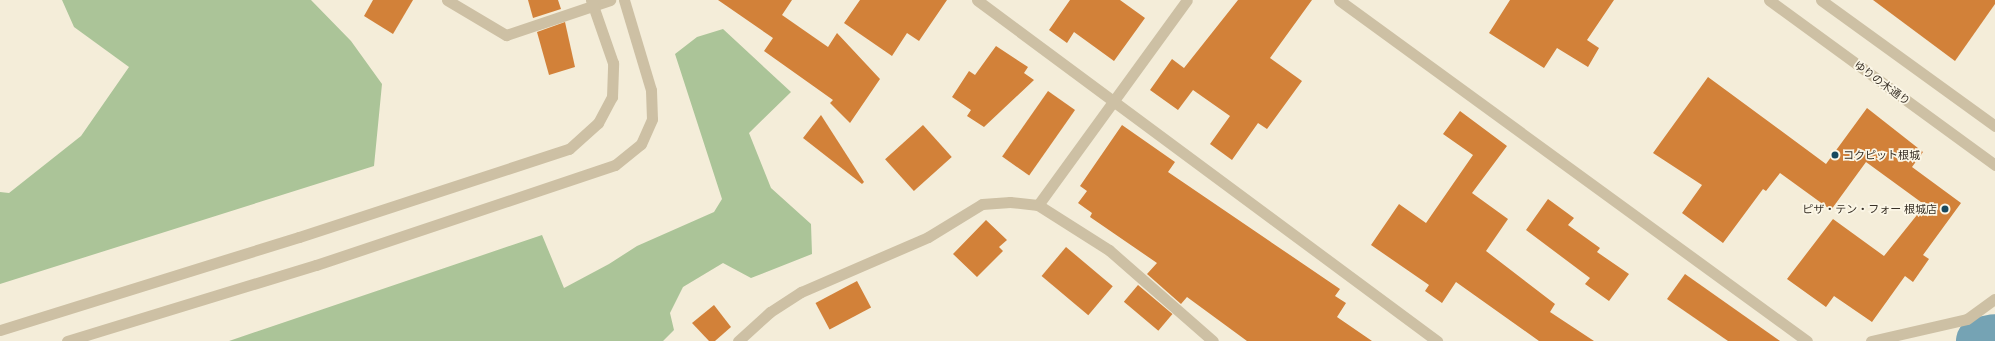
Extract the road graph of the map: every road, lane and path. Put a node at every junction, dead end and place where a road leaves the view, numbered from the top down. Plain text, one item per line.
1 (447, 0) edge
2 (610, 0) edge
3 (624, 0) edge
4 (977, 0) edge
5 (1187, 0) edge
6 (1339, 0) edge
7 (1769, 0) edge
8 (1821, 0) edge
9 (592, 3) edge
10 (1113, 100) junction
11 (1995, 126) edge
12 (1995, 165) edge
13 (1038, 205) junction
14 (1995, 299) edge
15 (0, 330) edge
16 (67, 341) edge
17 (738, 341) edge
18 (1213, 341) edge
19 (1437, 341) edge
20 (1807, 341) edge
21 (1871, 341) edge

1 - 9 street
2 - 9 street
3 - 16 street
4 - 10 street
5 - 10 street
6 - 20 street
7 - 12 street, ゆりの木通り
8 - 11 street
9 - 15 street
10 - 13 street
10 - 19 street
13 - 17 street
13 - 18 street
14 - 21 street

